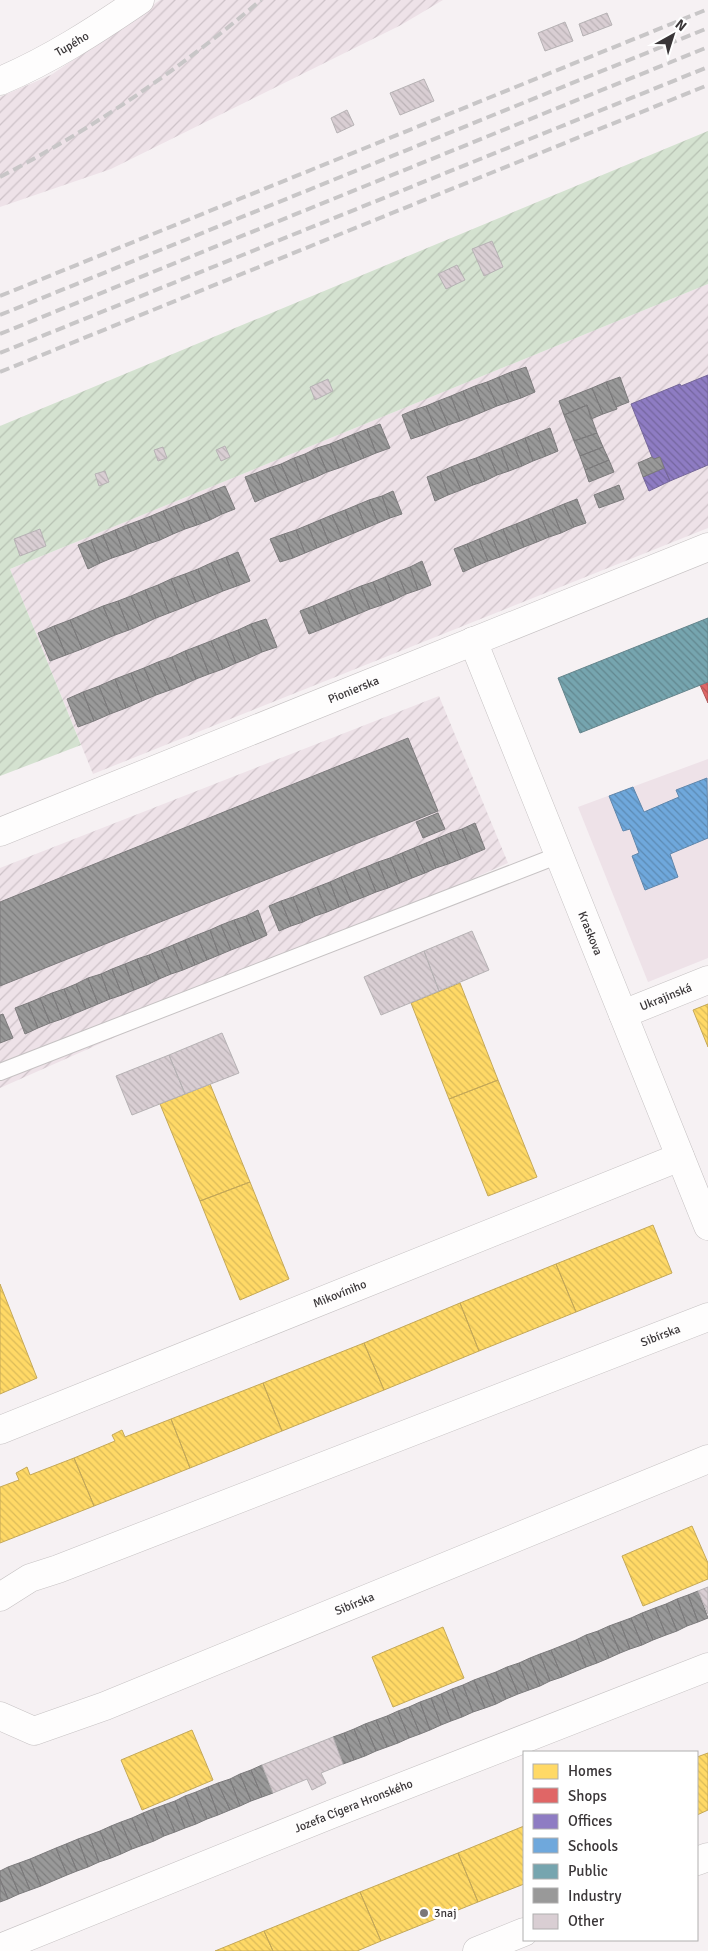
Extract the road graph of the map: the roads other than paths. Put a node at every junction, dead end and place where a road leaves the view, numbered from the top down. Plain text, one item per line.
1 (140, 0) edge
2 (0, 81) edge
3 (708, 547) edge
4 (473, 641) junction
5 (0, 832) edge
6 (559, 855) junction
7 (708, 980) edge
8 (623, 1014) junction
9 (0, 1072) edge
10 (680, 1157) junction
11 (708, 1226) edge
12 (708, 1317) edge
13 (0, 1430) edge
14 (708, 1459) edge
15 (0, 1597) edge
16 (708, 1667) edge
17 (0, 1716) edge
18 (523, 1932) edge
19 (0, 1948) edge
20 (477, 1951) edge

1 - 2 street, Tupého
3 - 4 street, Pionierska
4 - 5 street, Pionierska
4 - 6 street, Kraskova
6 - 8 street, Kraskova
6 - 9 lane
7 - 8 street, Ukrajinská
8 - 10 street, Kraskova
10 - 11 street, Kraskova
10 - 13 street, Mikovíniho
12 - 15 street, Sibírska
14 - 17 street, Sibírska
16 - 19 street, Jozefa Cígera Hronského
18 - 20 street

